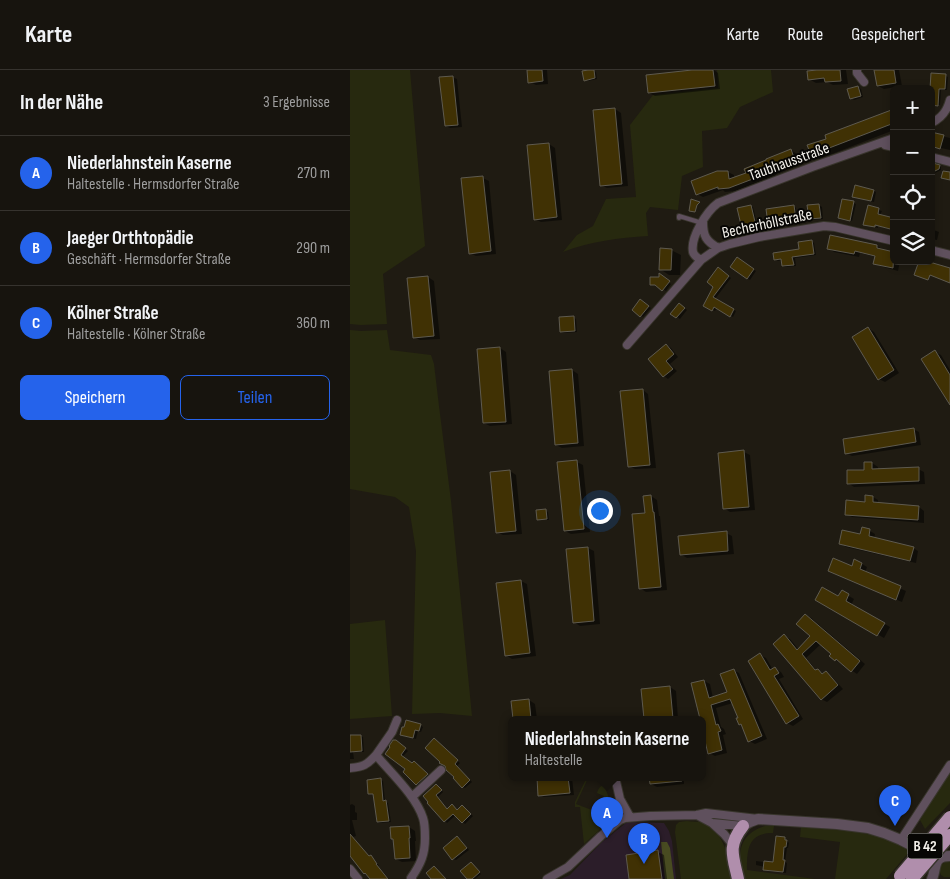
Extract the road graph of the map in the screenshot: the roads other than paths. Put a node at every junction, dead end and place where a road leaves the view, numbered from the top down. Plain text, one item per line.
1 (857, 70) edge
2 (864, 82) dead end
3 (950, 100) edge
4 (935, 121) edge
5 (890, 140) edge
6 (884, 142) junction
7 (890, 146) edge
8 (935, 158) edge
9 (950, 162) edge
10 (679, 218) dead end
11 (702, 222) junction
12 (703, 233) junction
13 (890, 240) edge
14 (718, 248) junction
15 (935, 251) edge
16 (950, 255) edge
17 (704, 258) junction
18 (627, 345) dead end
19 (397, 720) dead end
20 (376, 755) junction
21 (950, 765) edge
22 (350, 768) edge
23 (441, 770) dead end
24 (616, 781) edge
25 (412, 797) junction
26 (718, 813) junction
27 (696, 815) junction
28 (630, 817) junction
29 (950, 817) edge
30 (758, 819) junction
31 (712, 822) junction
32 (743, 826) junction
33 (950, 835) edge
34 (901, 840) junction
35 (733, 844) junction
36 (950, 856) edge
37 (938, 859) junction
38 (350, 869) edge
39 (560, 876) edge
40 (935, 877) edge
41 (903, 878) edge
42 (358, 879) edge
43 (411, 879) edge
44 (547, 879) edge
45 (738, 879) edge

1 - 2 street
3 - 4 street
5 - 6 street, Taubhausstraße
6 - 7 street
6 - 11 street, Taubhausstraße
8 - 9 street
10 - 11 lane
11 - 12 street
11 - 17 street, Taubhausstraße
12 - 14 street
12 - 17 street
13 - 14 street, Becherhöllstraße
14 - 17 street, Becherhöllstraße
15 - 16 street
17 - 18 street, Becherhöllstraße
19 - 20 street
20 - 22 street
20 - 25 street
21 - 34 street
23 - 25 street
24 - 28 street
25 - 43 street
26 - 27 street
26 - 30 street
26 - 32 street
27 - 28 street
27 - 31 street
28 - 39 street
29 - 41 highway, B 42, bridge
30 - 32 street
30 - 34 street
31 - 32 street
31 - 35 street
32 - 35 highway
33 - 41 highway, B 42, bridge
34 - 37 street
35 - 45 highway
36 - 37 street
37 - 40 street
38 - 42 street
39 - 44 street

